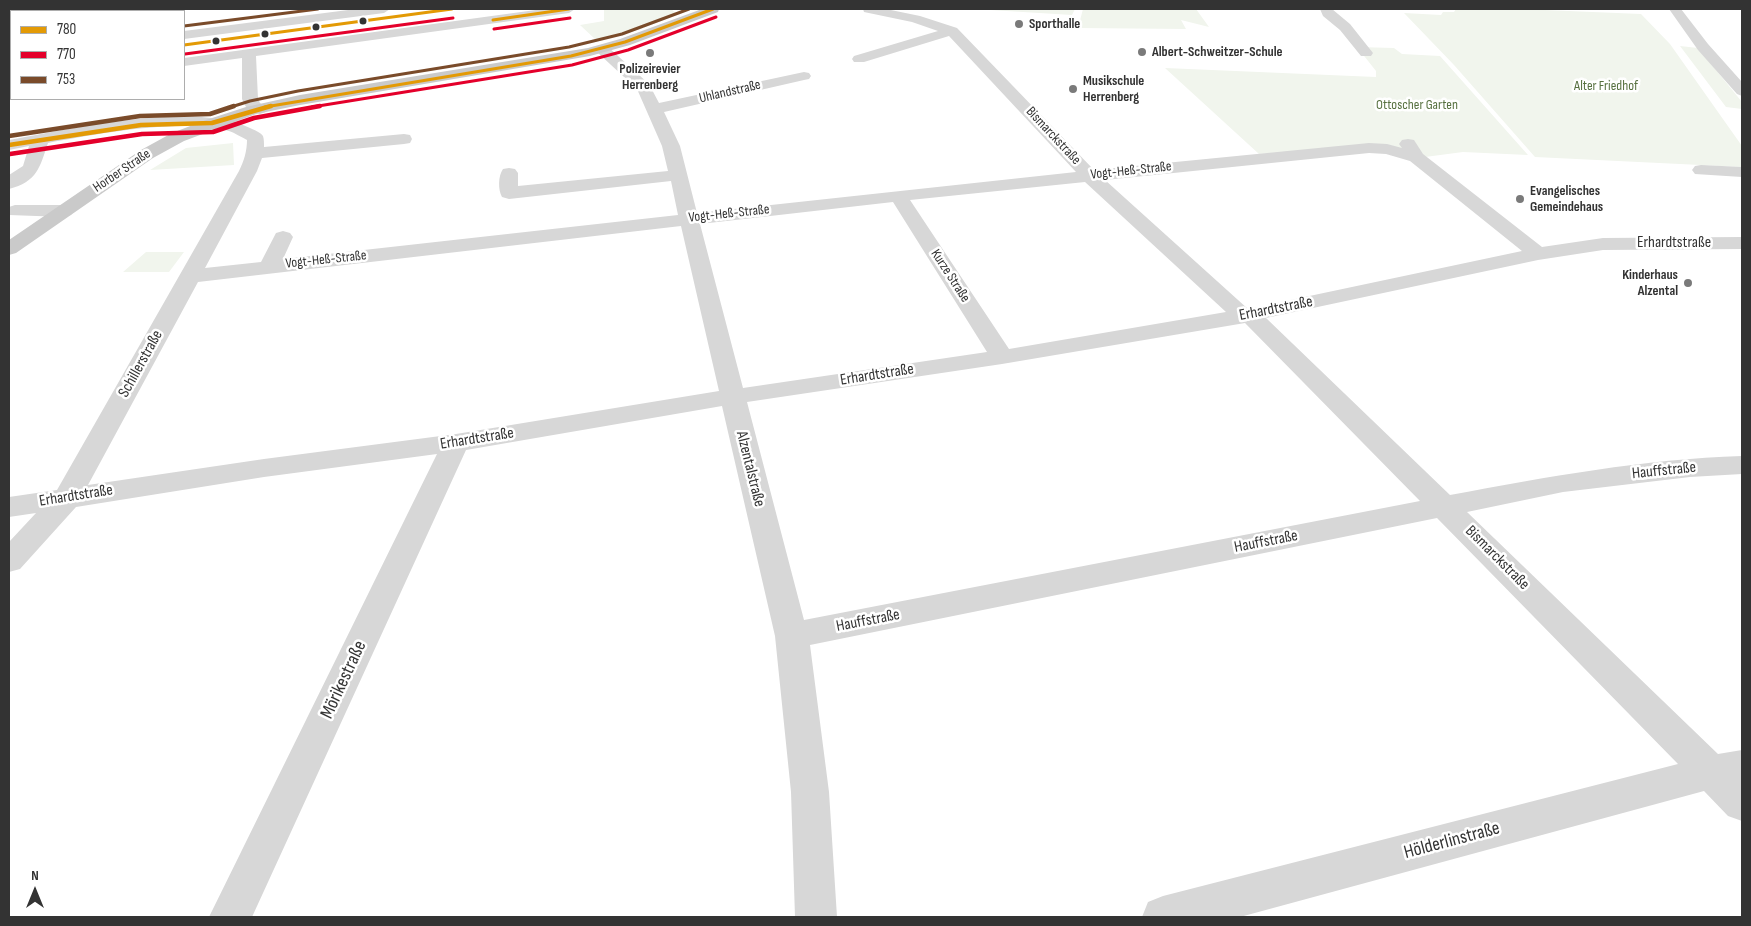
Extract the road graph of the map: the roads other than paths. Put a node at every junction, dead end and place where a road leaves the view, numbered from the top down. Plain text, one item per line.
1 (384, 9) edge
2 (452, 9) edge
3 (460, 9) edge
4 (569, 9) edge
5 (713, 9) edge
6 (868, 9) edge
7 (1326, 9) edge
8 (1675, 9) edge
9 (493, 20) junction
10 (952, 31) junction
11 (185, 35) edge
12 (185, 44) edge
13 (602, 48) junction
14 (249, 53) junction
15 (1366, 53) dead end
16 (859, 59) dead end
17 (185, 62) edge
18 (804, 76) dead end
19 (1737, 78) edge
20 (1742, 91) edge
21 (260, 108) junction
22 (656, 109) junction
23 (212, 123) junction
24 (404, 139) dead end
25 (40, 140) junction
26 (9, 145) edge
27 (256, 153) junction
28 (1701, 170) dead end
29 (1742, 172) edge
30 (509, 173) dead end
31 (678, 175) junction
32 (1090, 176) junction
33 (9, 183) edge
34 (898, 196) junction
35 (15, 211) dead end
36 (64, 211) junction
37 (689, 219) junction
38 (283, 237) dead end
39 (1742, 243) edge
40 (9, 249) edge
41 (1538, 254) junction
42 (269, 267) junction
43 (191, 276) junction
44 (1246, 315) junction
45 (1002, 357) junction
46 (732, 397) junction
47 (456, 443) junction
48 (1742, 465) edge
49 (67, 498) junction
50 (1445, 506) junction
51 (9, 507) edge
52 (9, 561) edge
53 (792, 636) junction
54 (1728, 770) edge
55 (1742, 803) edge
56 (230, 917) edge
57 (816, 917) edge
58 (1163, 917) edge

1 - 11 street
2 - 12 street
3 - 9 street
4 - 9 street
5 - 13 main road, Horber Straße
6 - 10 street, Bismarckstraße
7 - 15 street
8 - 19 street
9 - 14 street
10 - 16 street
10 - 32 street, Bismarckstraße
13 - 21 main road, Horber Straße
13 - 22 street, Alzentalstraße
14 - 17 street
14 - 21 street
18 - 22 street, Uhlandstraße
19 - 20 street
21 - 23 main road, Horber Straße
22 - 31 street, Alzentalstraße
23 - 25 street
23 - 27 street
23 - 36 main road, Horber Straße
24 - 27 street
25 - 26 street
25 - 33 street
27 - 43 street, Schillerstraße
28 - 29 street
30 - 31 street
31 - 37 street, Alzentalstraße
32 - 34 street, Vogt-Heß-Straße
32 - 41 street, Vogt-Heß-Straße
32 - 44 street, Bismarckstraße
34 - 37 street, Vogt-Heß-Straße
34 - 45 street, Kurze Straße
35 - 36 street
36 - 40 main road, Horber Straße
37 - 42 street, Vogt-Heß-Straße
37 - 46 street, Alzentalstraße
38 - 42 street
39 - 41 street, Erhardtstraße
41 - 44 street, Erhardtstraße
42 - 43 street, Vogt-Heß-Straße
43 - 49 street, Schillerstraße
44 - 45 street, Erhardtstraße
44 - 50 street, Bismarckstraße
45 - 46 street, Erhardtstraße
46 - 47 street, Erhardtstraße
46 - 53 street, Alzentalstraße
47 - 49 street, Erhardtstraße
47 - 56 street, Mörikestraße
48 - 50 street, Hauffstraße
49 - 51 street, Erhardtstraße
49 - 52 street, Schillerstraße
50 - 53 street, Hauffstraße
50 - 54 street, Bismarckstraße
53 - 57 street, Alzentalstraße
54 - 55 street, Bismarckstraße
54 - 58 street, Hölderlinstraße

